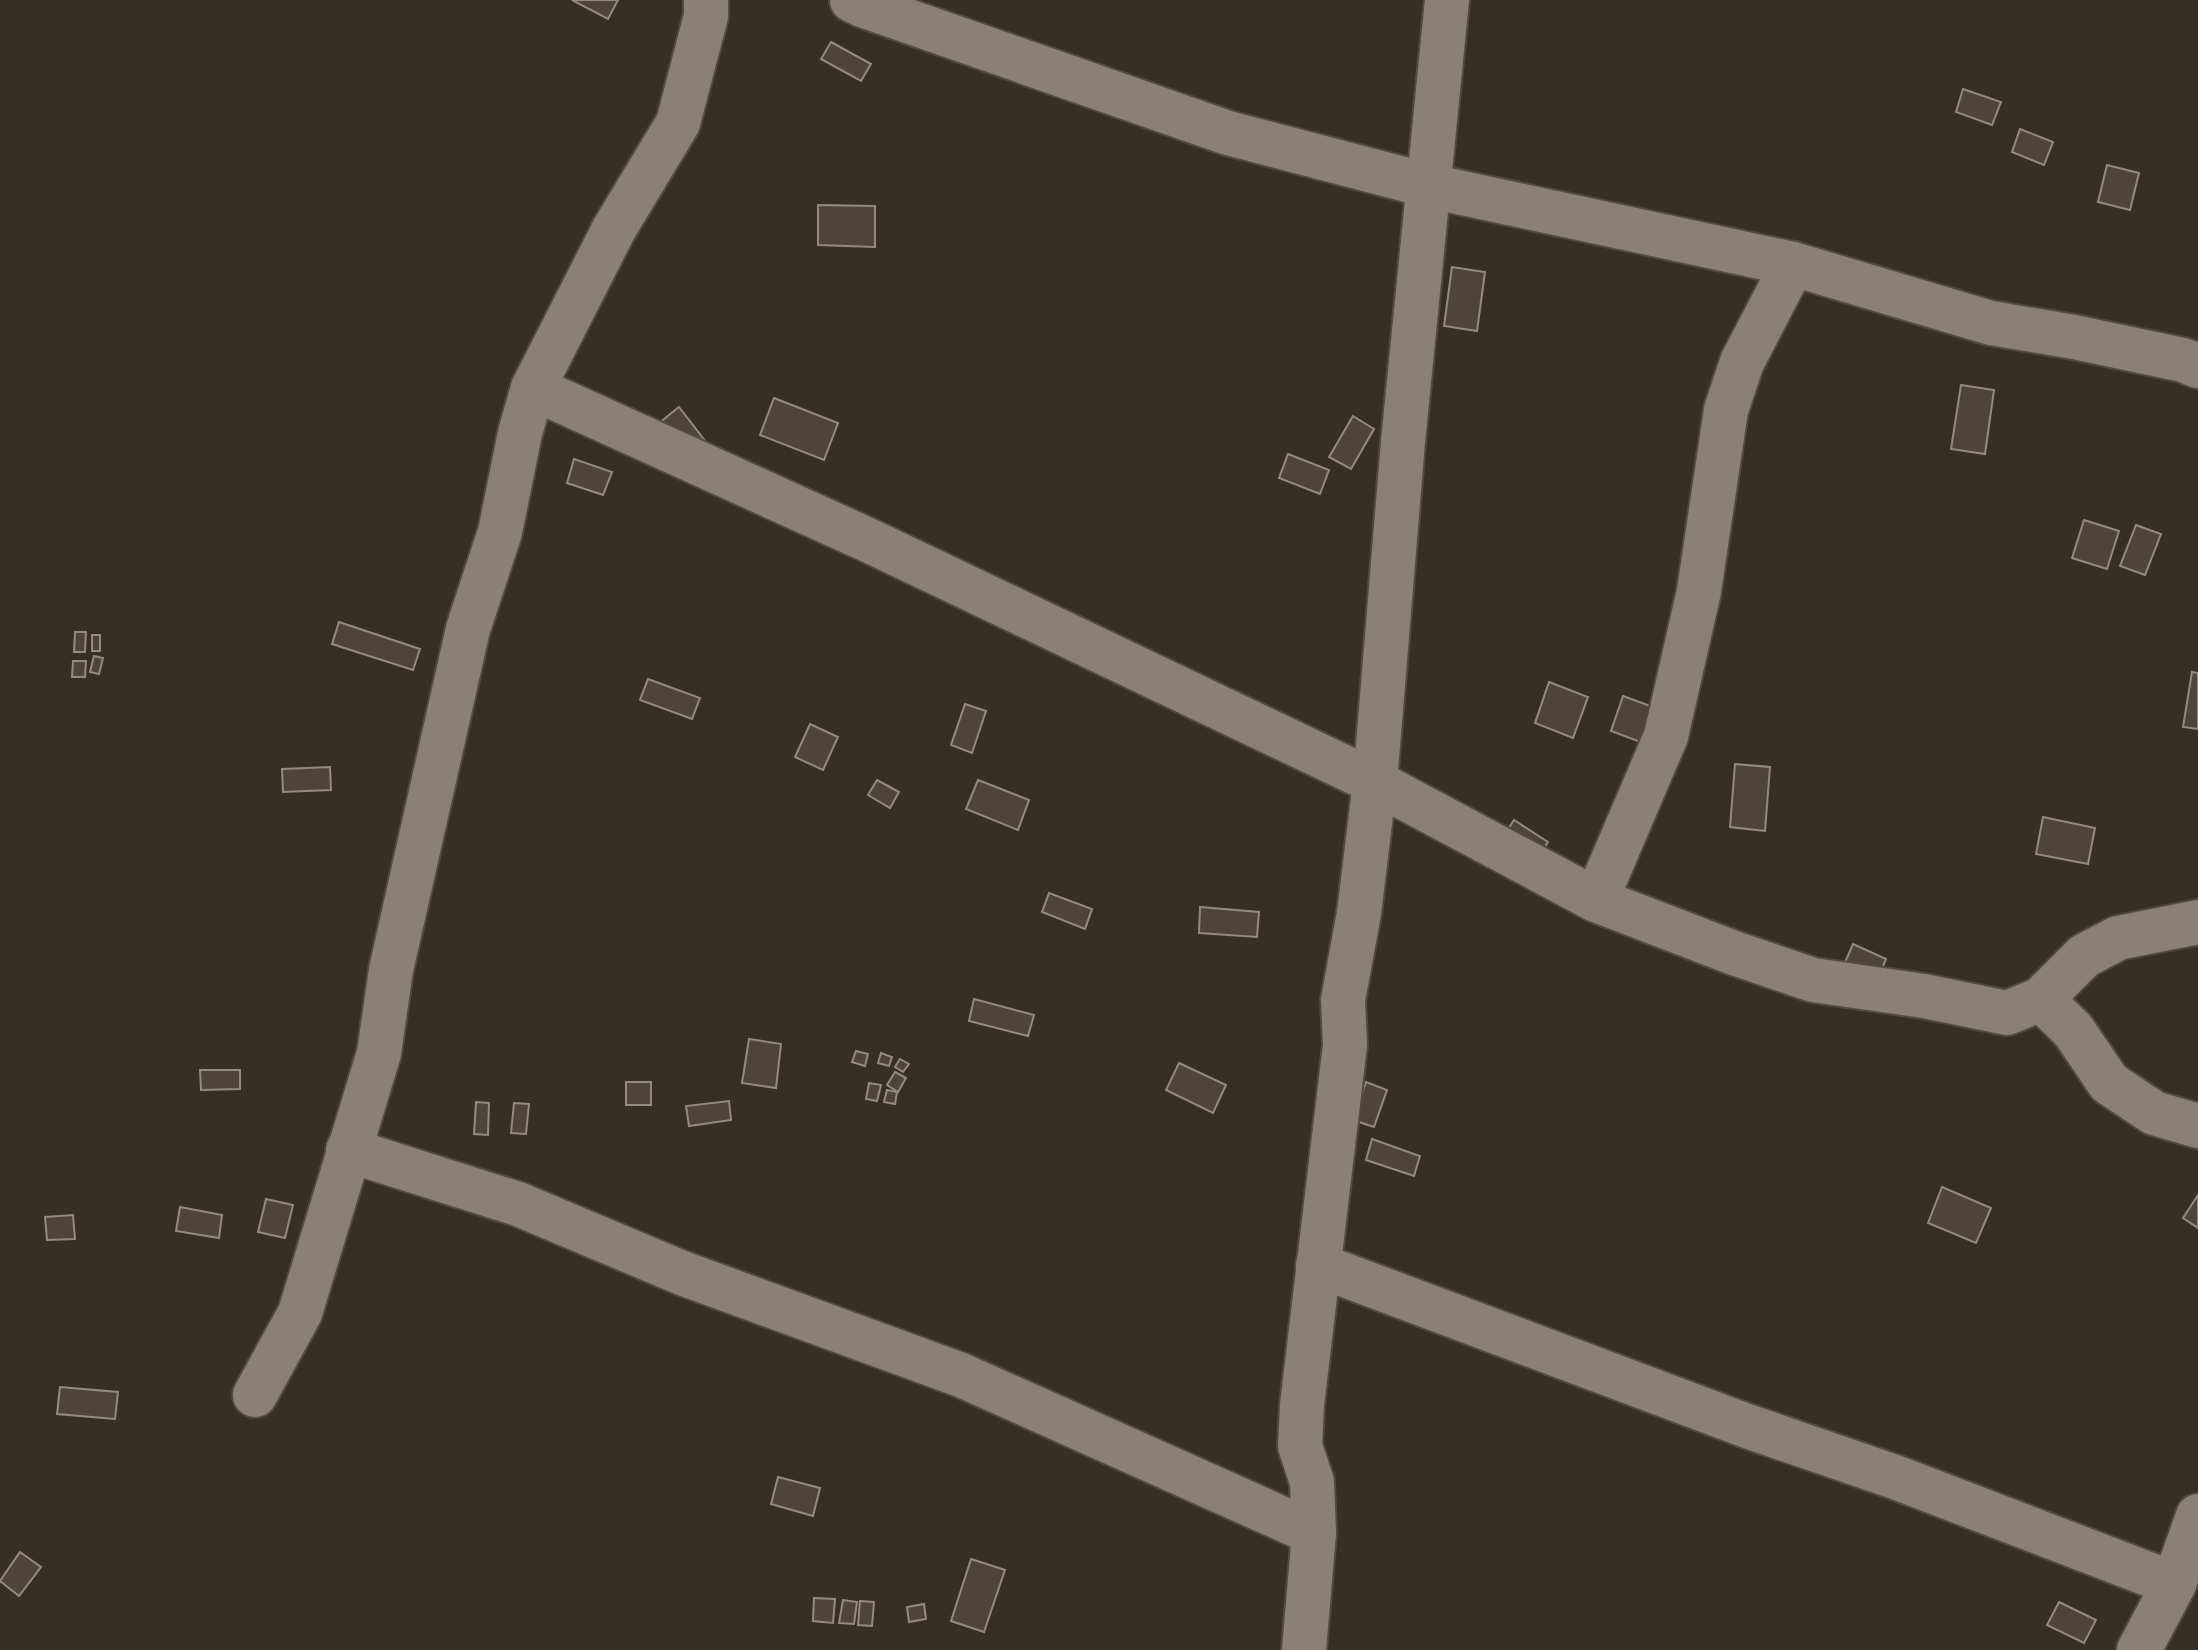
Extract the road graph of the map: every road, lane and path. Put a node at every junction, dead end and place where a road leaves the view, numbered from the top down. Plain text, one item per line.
1 (706, 0) edge
2 (852, 0) edge
3 (1447, 0) edge
4 (1430, 186) junction
5 (1793, 264) junction
6 (2198, 366) edge
7 (533, 388) junction
8 (1375, 782) junction
9 (1596, 900) junction
10 (2198, 922) edge
11 (2041, 999) junction
12 (2198, 1126) edge
13 (348, 1150) junction
14 (1318, 1265) junction
15 (255, 1395) dead end
16 (2198, 1516) edge
17 (1314, 1533) junction
18 (2174, 1584) junction
19 (1304, 1650) edge
20 (2139, 1650) edge

1 - 7 street
2 - 4 street
3 - 4 street
4 - 5 street
4 - 8 street
5 - 6 street
5 - 9 street
7 - 8 street
7 - 13 street
8 - 9 street
8 - 14 street
9 - 11 street
10 - 11 street
11 - 12 street
13 - 15 street
13 - 17 street
14 - 17 street
14 - 18 street
16 - 18 street
17 - 19 street
18 - 20 street

